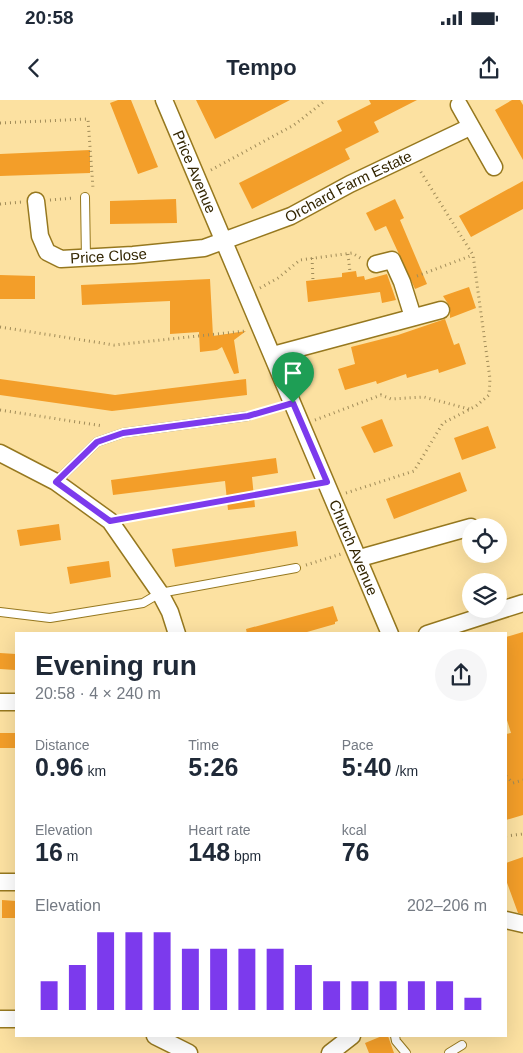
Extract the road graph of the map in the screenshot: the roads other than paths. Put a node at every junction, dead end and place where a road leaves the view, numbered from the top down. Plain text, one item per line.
1 (165, 100) edge
2 (459, 105) dead end
3 (470, 127) junction
4 (494, 167) dead end
5 (85, 197) road end
6 (36, 201) road end
7 (225, 241) junction
8 (86, 258) junction
9 (369, 261) road end
10 (441, 310) dead end
11 (413, 317) junction
12 (273, 355) junction
13 (248, 416) road end
14 (0, 453) edge
15 (56, 482) junction
16 (462, 529) edge
17 (358, 554) junction
18 (296, 568) road end
19 (160, 593) junction
20 (523, 603) edge
21 (0, 612) edge
22 (455, 630) edge
23 (176, 632) edge
24 (389, 632) edge
25 (440, 632) edge
26 (0, 702) edge
27 (15, 702) edge
28 (0, 882) edge
29 (15, 882) edge
30 (507, 920) edge
31 (523, 924) edge
32 (0, 1019) edge
33 (15, 1019) edge
34 (157, 1037) edge
35 (351, 1037) edge
36 (395, 1037) edge
37 (462, 1045) dead end
38 (189, 1053) edge
39 (330, 1053) edge
40 (406, 1053) edge
41 (449, 1053) edge

1 - 7 street, Price Avenue
2 - 3 street
3 - 4 street
3 - 7 street, Orchard Farm Estate
5 - 8 lane
6 - 8 street, Price Close
7 - 8 street, Price Close
7 - 12 street, Church Avenue
9 - 11 street
10 - 11 street
11 - 12 street
12 - 17 street, Church Avenue
13 - 15 lane
14 - 15 street
15 - 19 street
16 - 17 street
17 - 24 street, Church Avenue
18 - 19 lane
19 - 21 lane
19 - 23 street
20 - 22 street
22 - 25 street
26 - 27 street
28 - 29 street
30 - 31 street
32 - 33 street
34 - 38 street
35 - 39 street
36 - 40 lane
37 - 41 lane

